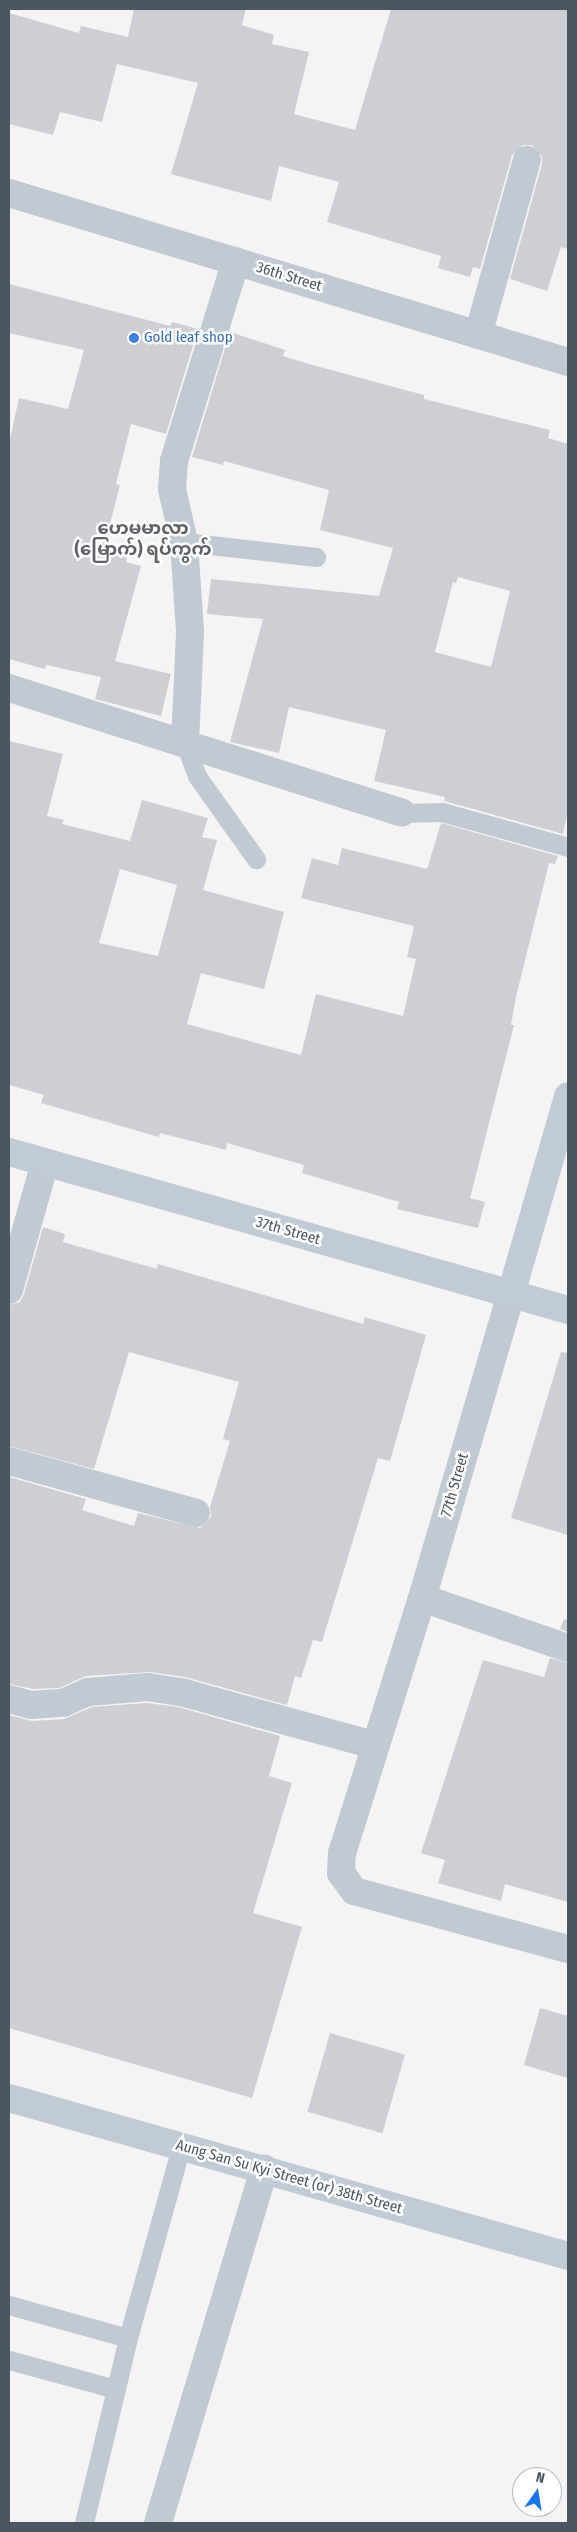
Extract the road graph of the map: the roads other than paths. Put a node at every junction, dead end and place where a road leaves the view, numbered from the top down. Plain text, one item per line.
1 (527, 160) dead end
2 (9, 193) edge
3 (236, 261) junction
4 (478, 335) junction
5 (568, 362) edge
6 (184, 542) junction
7 (316, 557) dead end
8 (9, 688) edge
9 (184, 743) junction
10 (402, 813) joint
11 (568, 847) edge
12 (256, 858) dead end
13 (568, 1096) edge
14 (9, 1152) edge
15 (46, 1163) junction
16 (9, 1290) edge
17 (511, 1294) junction
18 (568, 1310) edge
19 (9, 1461) edge
20 (196, 1513) dead end
21 (422, 1598) junction
22 (568, 1648) edge
23 (9, 1699) edge
24 (374, 1745) junction
25 (568, 1948) edge
26 (9, 2098) edge
27 (181, 2147) junction
28 (264, 2169) junction
29 (568, 2256) edge
30 (9, 2305) edge
31 (128, 2338) junction
32 (9, 2360) edge
33 (116, 2389) junction
34 (84, 2523) edge
35 (158, 2523) edge

1 - 4 street
2 - 3 street, 36th Street
3 - 4 street, 36th Street
3 - 6 street
4 - 5 street, 36th Street
6 - 7 lane
6 - 9 street
8 - 9 street
9 - 10 street
9 - 12 lane
10 - 11 lane
13 - 17 street, 77th Street
14 - 15 street, 37th Street
15 - 16 street
15 - 17 street, 37th Street
17 - 18 street, 37th Street
17 - 21 street, 77th Street
19 - 20 street
21 - 22 street
21 - 24 street, 77th Street
23 - 24 street
24 - 25 street, 77th Street
26 - 27 street, Aung San Su Kyi Street (or) 38th Street
27 - 28 street, Aung San Su Kyi Street (or) 38th Street
27 - 31 lane
28 - 29 street, Aung San Su Kyi Street (or) 38th Street
28 - 35 street
30 - 31 lane
31 - 33 lane
32 - 33 lane
33 - 34 lane

